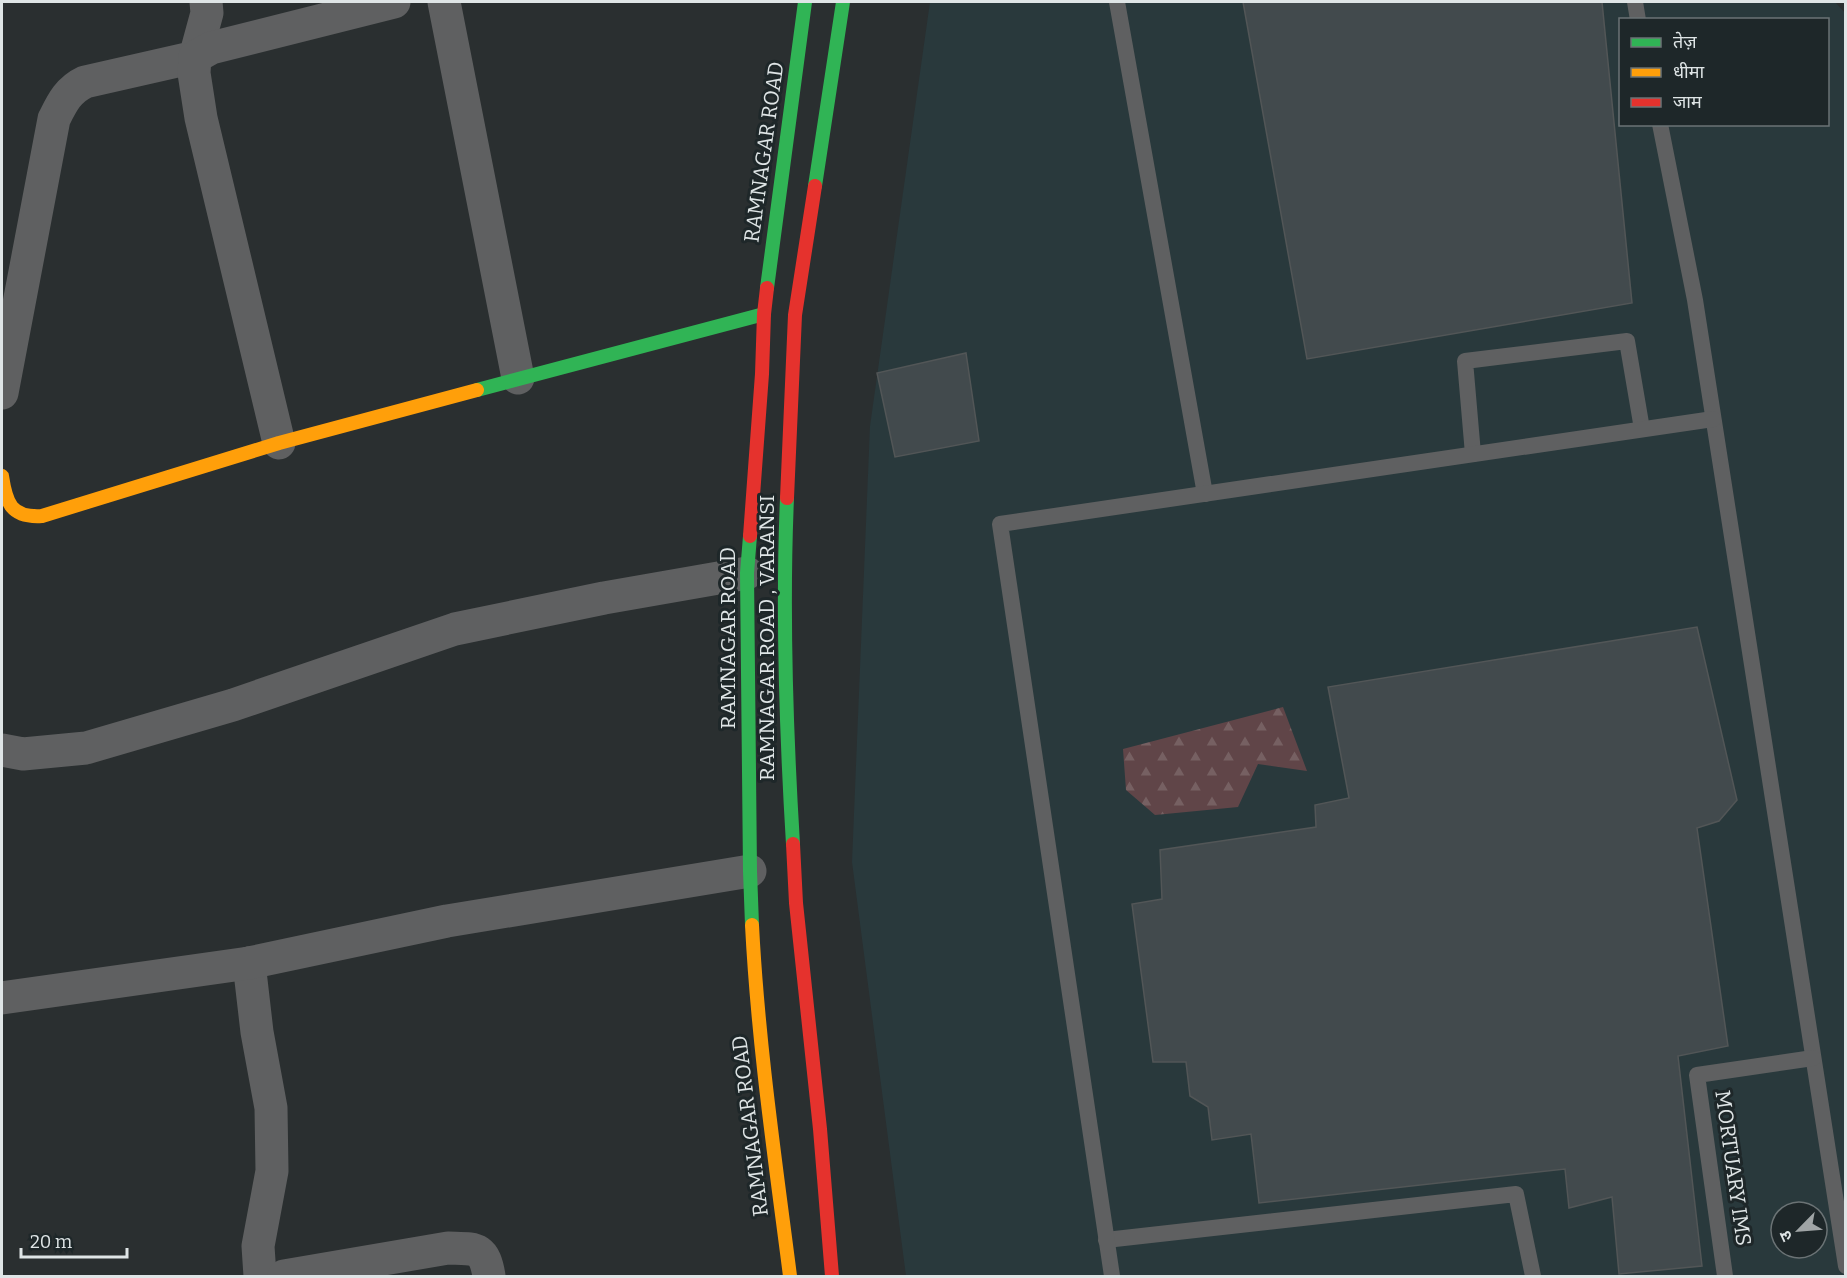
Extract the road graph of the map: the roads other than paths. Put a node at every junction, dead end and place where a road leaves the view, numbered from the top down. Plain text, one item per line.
1 (206, 2) edge
2 (394, 2) edge
3 (444, 2) edge
4 (805, 2) edge
5 (843, 2) edge
6 (1118, 2) edge
7 (1635, 2) edge
8 (1638, 18) edge
9 (195, 57) junction
10 (1659, 126) edge
11 (764, 314) junction
12 (518, 378) junction
13 (2, 393) edge
14 (1713, 418) junction
15 (1642, 429) junction
16 (279, 443) junction
17 (1473, 454) junction
18 (2, 476) edge
19 (1205, 494) junction
20 (747, 573) junction
21 (2, 750) edge
22 (750, 872) junction
23 (249, 963) junction
24 (2, 999) edge
25 (1813, 1058) junction
26 (1106, 1240) junction
27 (1845, 1266) edge
28 (260, 1276) edge
29 (284, 1276) edge
30 (489, 1276) edge
31 (790, 1276) edge
32 (832, 1276) edge
33 (1112, 1276) edge
34 (1533, 1276) edge
35 (1725, 1276) edge

1 - 9 street
2 - 9 street
3 - 12 street
4 - 11 main road, RAMNAGAR ROAD
5 - 32 main road, RAMNAGAR ROAD , VARANSI
6 - 19 lane
7 - 8 lane
9 - 13 street
9 - 16 street
10 - 14 lane
11 - 12 main road
11 - 20 main road, RAMNAGAR ROAD
12 - 16 main road
14 - 15 lane
14 - 25 lane
15 - 17 lane
15 - 17 lane
16 - 18 main road
17 - 19 lane
19 - 26 lane
20 - 21 street
20 - 22 main road, RAMNAGAR ROAD
22 - 23 street
22 - 31 main road, RAMNAGAR ROAD
23 - 24 street
23 - 28 street
25 - 27 lane
25 - 35 lane, MORTUARY IMS
26 - 33 lane
26 - 34 lane
29 - 30 street

